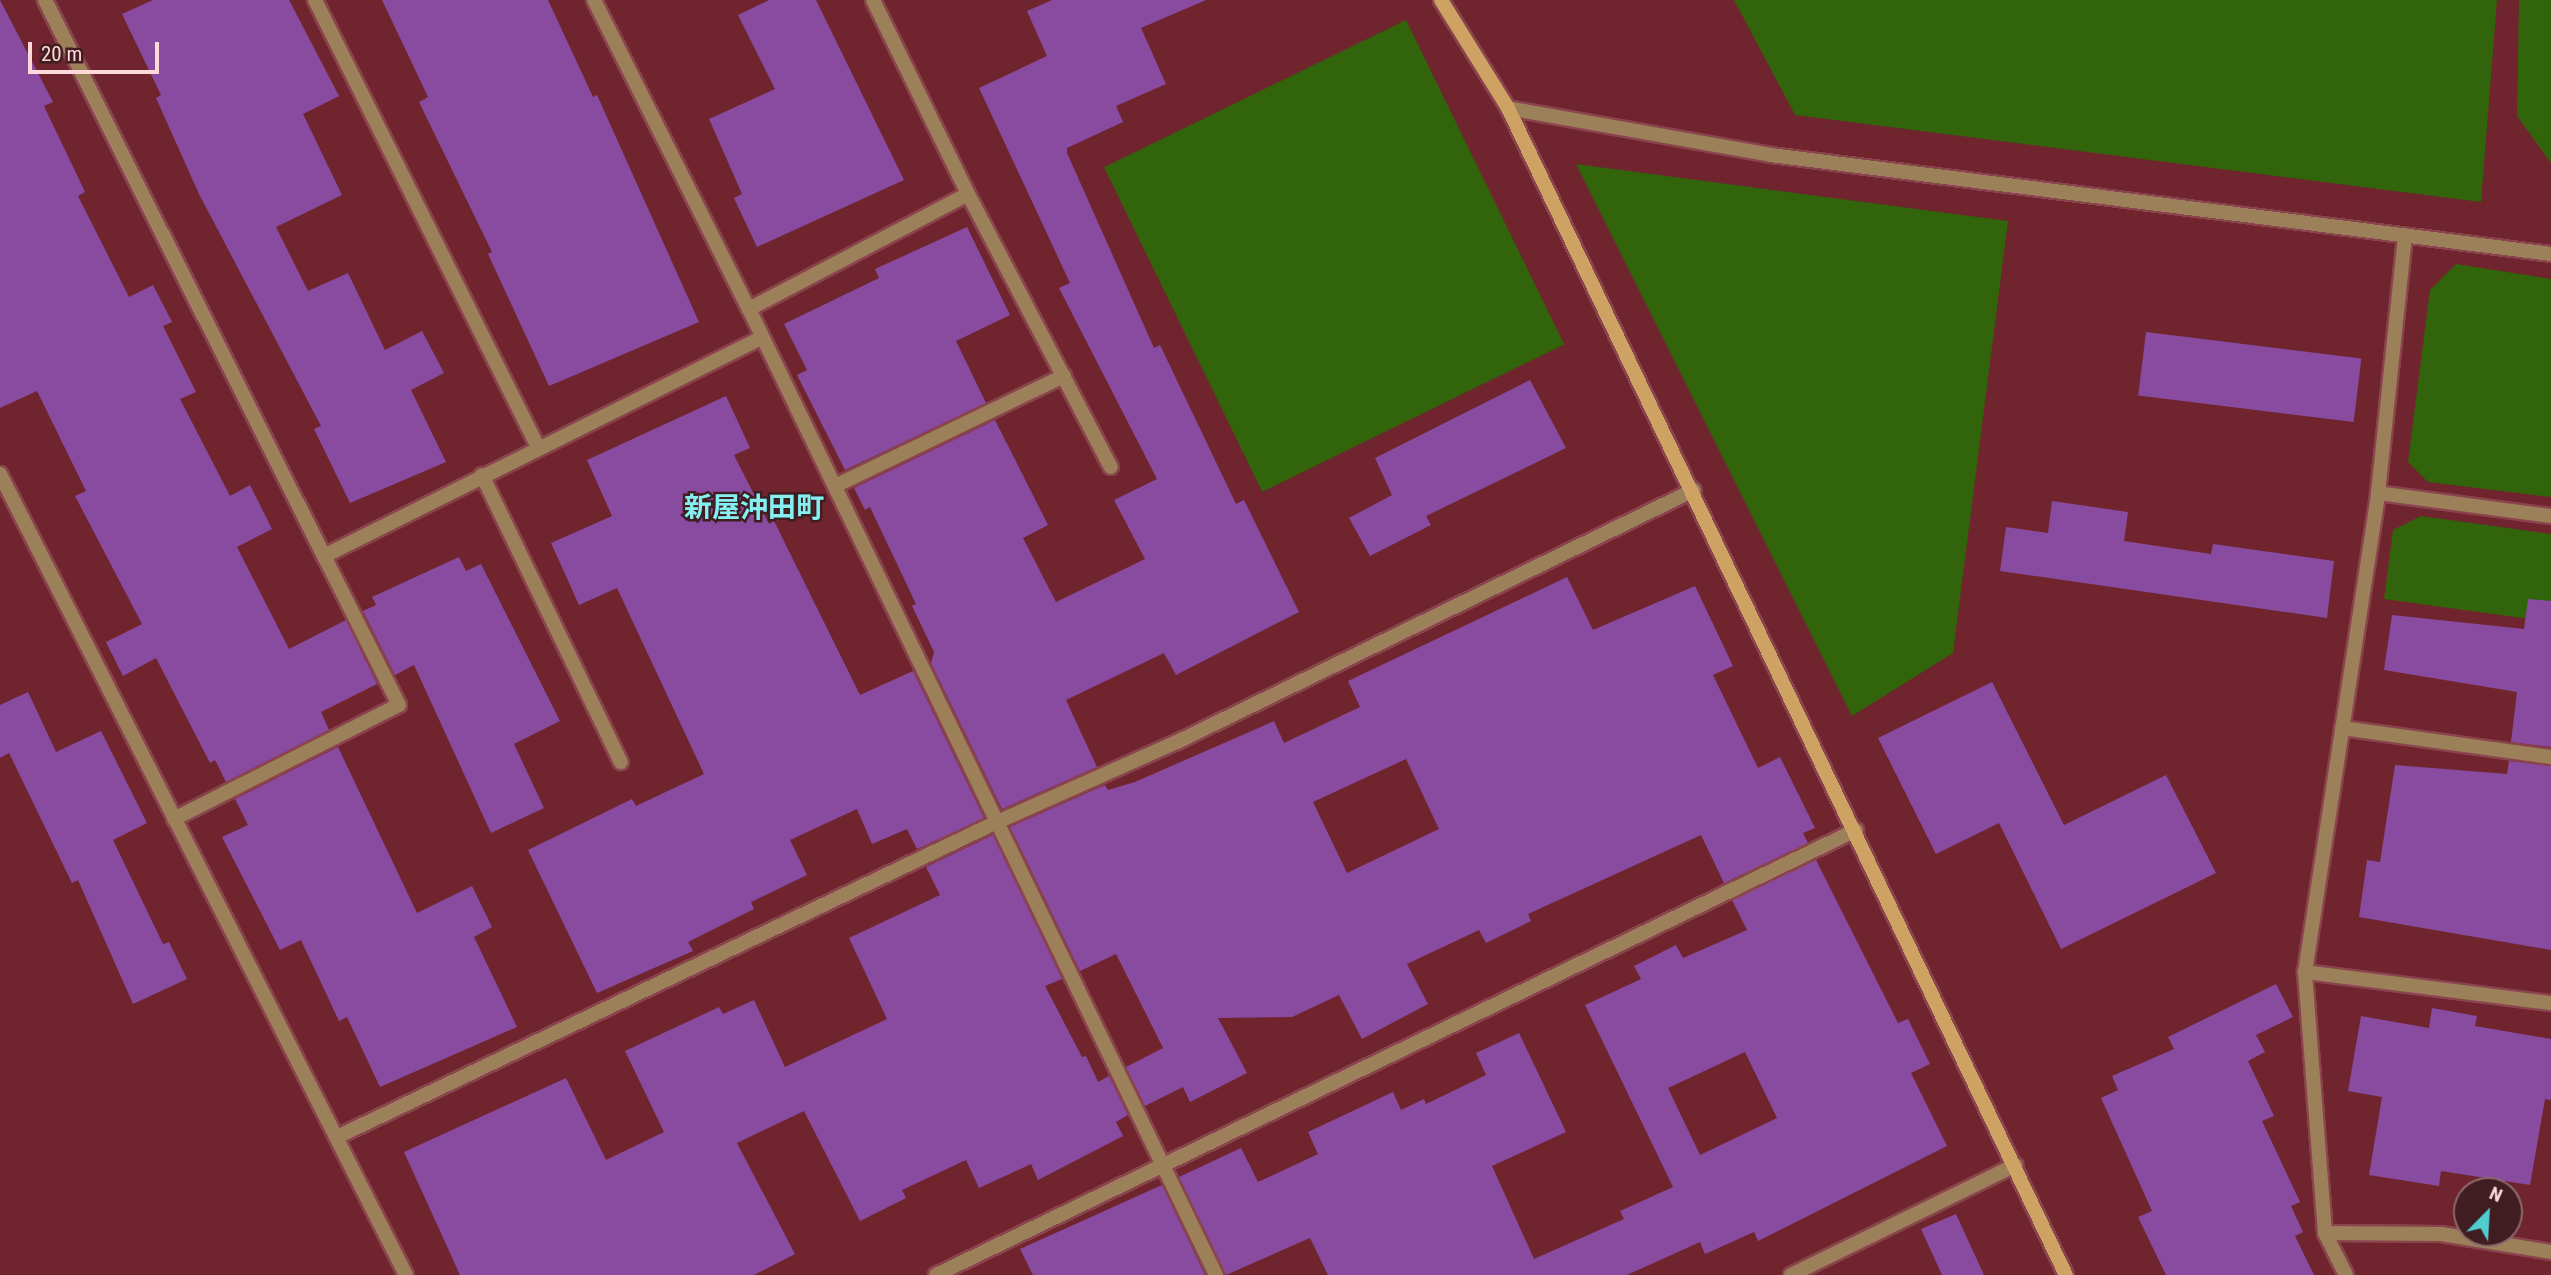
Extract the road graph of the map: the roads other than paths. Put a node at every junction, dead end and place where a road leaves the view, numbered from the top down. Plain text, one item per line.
1 (45, 0) edge
2 (315, 0) edge
3 (594, 0) edge
4 (873, 0) edge
5 (1441, 0) edge
6 (1508, 108) junction
7 (968, 194) junction
8 (2405, 235) junction
9 (2551, 254) edge
10 (749, 309) junction
11 (760, 339) junction
12 (1063, 376) junction
13 (537, 446) junction
14 (1111, 467) dead end
15 (0, 474) edge
16 (482, 475) junction
17 (835, 486) junction
18 (1694, 490) junction
19 (2378, 493) junction
20 (2551, 516) edge
21 (324, 556) junction
22 (2342, 728) junction
23 (2551, 757) edge
24 (621, 762) dead end
25 (174, 819) junction
26 (995, 823) junction
27 (1856, 830) junction
28 (2305, 972) junction
29 (2551, 1003) edge
30 (339, 1136) junction
31 (1161, 1165) junction
32 (2016, 1165) junction
33 (2325, 1233) junction
34 (2551, 1252) edge
35 (406, 1275) edge
36 (936, 1275) edge
37 (1216, 1275) edge
38 (1791, 1275) edge
39 (2066, 1275) edge
40 (2346, 1275) edge

1 - 21 street
2 - 13 street
3 - 10 street
4 - 7 street
5 - 6 street
6 - 8 street
6 - 18 street
7 - 10 street
7 - 12 street
8 - 9 street
8 - 19 street
10 - 11 street
11 - 13 street
11 - 17 street
12 - 14 street
12 - 17 street
13 - 16 street
15 - 25 street
16 - 21 street
16 - 24 street
17 - 26 street
18 - 26 street
18 - 27 street
19 - 20 street
19 - 22 street
21 - 25 street
22 - 23 street
22 - 28 street
25 - 30 street
26 - 30 street
26 - 31 street
27 - 31 street
27 - 32 street
28 - 29 street
28 - 33 street
30 - 35 street
31 - 36 street
31 - 37 street
32 - 38 street
32 - 39 street
33 - 34 street
33 - 40 street

